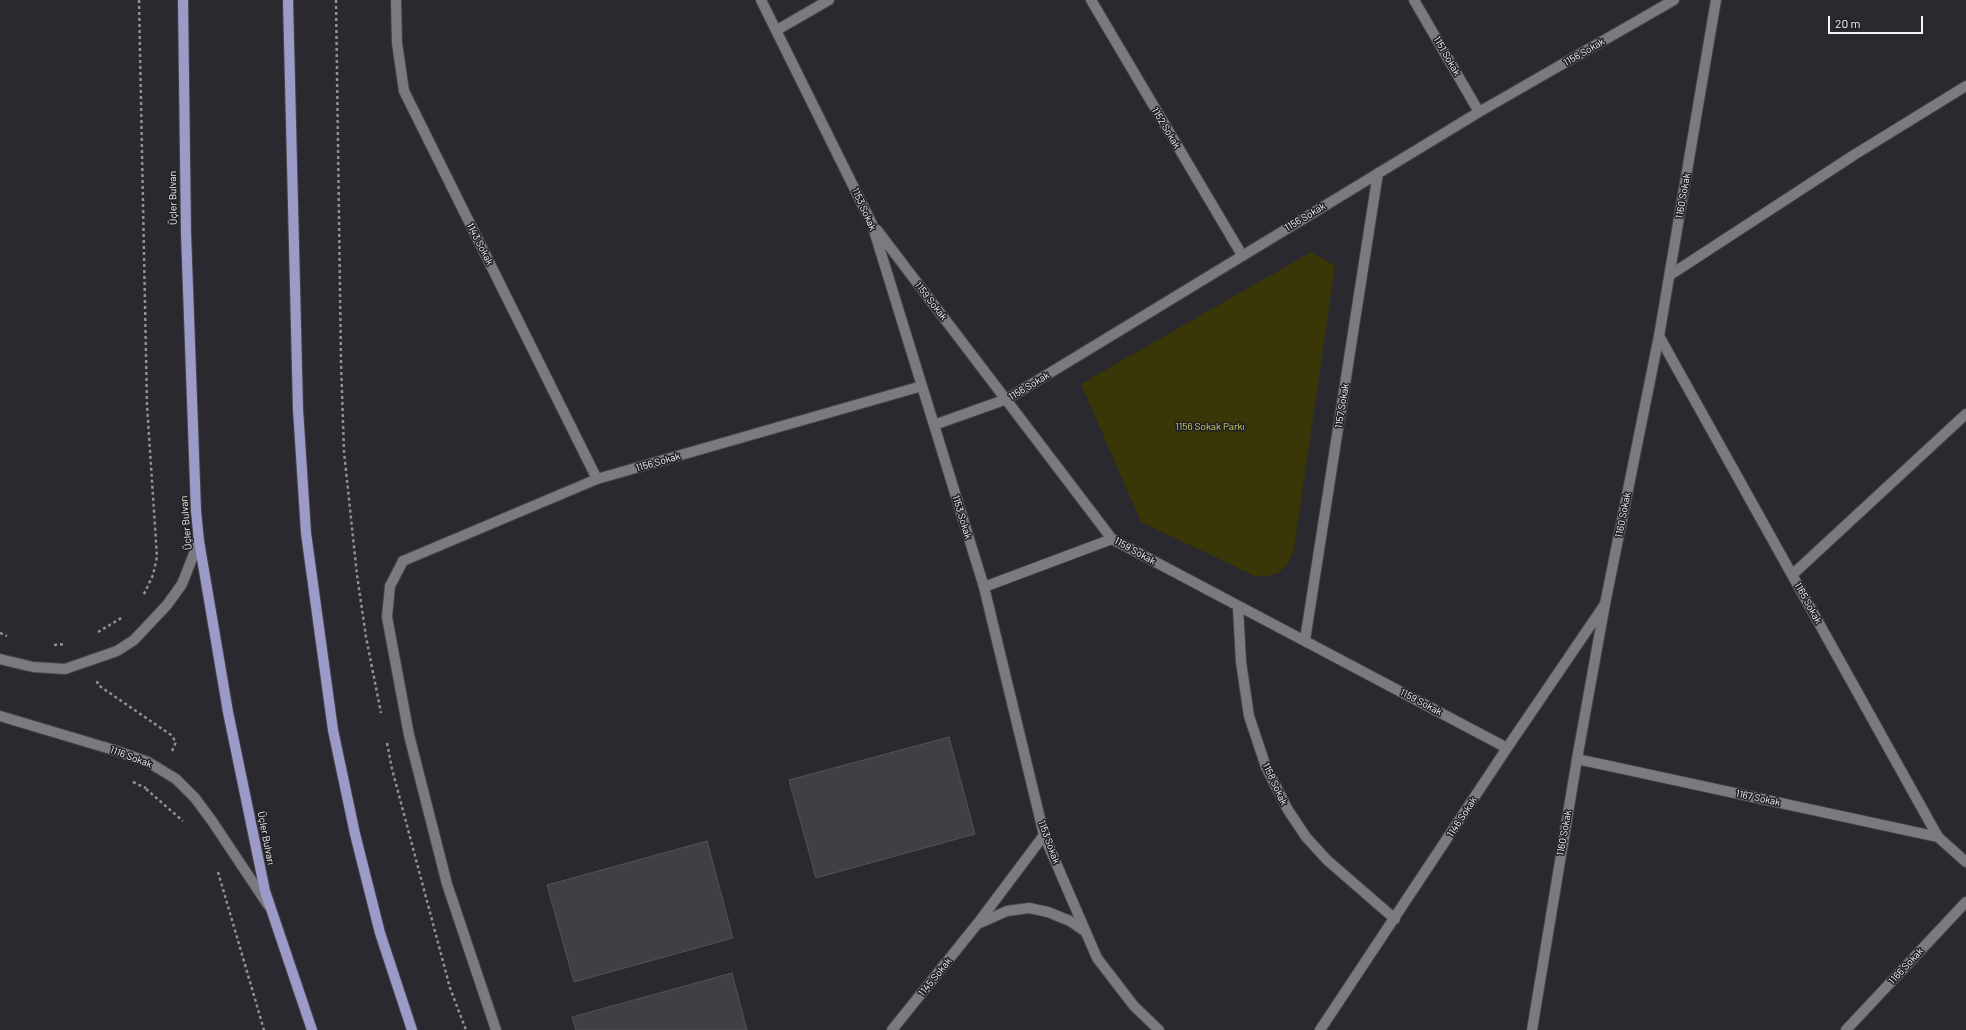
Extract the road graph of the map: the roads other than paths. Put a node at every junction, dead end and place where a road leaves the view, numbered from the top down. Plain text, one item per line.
1 (183, 0) edge
2 (288, 0) edge
3 (396, 0) edge
4 (761, 0) edge
5 (829, 0) edge
6 (1091, 0) edge
7 (1414, 0) edge
8 (1674, 0) edge
9 (1716, 0) edge
10 (776, 30) junction
11 (1966, 86) edge
12 (1479, 112) junction
13 (1378, 173) junction
14 (872, 224) junction
15 (1242, 255) junction
16 (1670, 275) junction
17 (1659, 336) junction
18 (922, 386) junction
19 (1007, 399) junction
20 (1966, 414) edge
21 (934, 425) junction
22 (597, 479) junction
23 (1112, 539) junction
24 (199, 541) junction
25 (1792, 575) junction
26 (984, 587) junction
27 (1605, 604) junction
28 (1238, 607) junction
29 (1305, 640) junction
30 (0, 659) edge
31 (0, 716) edge
32 (1507, 748) junction
33 (1577, 759) junction
34 (1044, 835) junction
35 (1938, 837) junction
36 (1966, 862) edge
37 (1966, 902) edge
38 (270, 907) junction
39 (1395, 919) junction
40 (978, 923) junction
41 (1086, 932) junction
42 (312, 1030) edge
43 (412, 1030) edge
44 (496, 1030) edge
45 (892, 1030) edge
46 (1159, 1030) edge
47 (1320, 1030) edge
48 (1532, 1030) edge
49 (1846, 1030) edge

1 - 24 main road, Üçler Bulvarı
2 - 43 main road
3 - 22 street, 1143 Sokak
4 - 10 street, 1153 Sokak
5 - 10 street
6 - 15 street, 1152 Sokak
7 - 12 street, 1151 Sokak
8 - 12 street, 1156 Sokak
9 - 16 street, 1160 Sokak
10 - 14 street, 1153 Sokak
11 - 16 street
12 - 13 street, 1156 Sokak
13 - 15 street, 1156 Sokak
13 - 29 street, 1157 Sokak
14 - 18 street, 1153 Sokak
14 - 19 street, 1159 Sokak
15 - 19 street, 1156 Sokak
16 - 17 street, 1160 Sokak
17 - 25 street, 1165 Sokak
17 - 27 street, 1160 Sokak
18 - 21 street, 1153 Sokak
18 - 22 street, 1156 Sokak
19 - 21 street, 1156 Sokak
19 - 23 street, 1159 Sokak
20 - 25 street
21 - 26 street, 1153 Sokak
22 - 44 street, 1156 Sokak
23 - 26 street
23 - 28 street, 1159 Sokak
24 - 30 street
24 - 38 main road, Üçler Bulvarı
25 - 35 street, 1165 Sokak
26 - 34 street, 1153 Sokak
27 - 32 street, 1146 Sokak
27 - 33 street, 1160 Sokak
28 - 29 street, 1159 Sokak
28 - 39 street, 1158 Sokak
29 - 32 street, 1159 Sokak
31 - 38 street, 1116 Sokak
32 - 39 street, 1146 Sokak
33 - 35 street, 1167 Sokak
33 - 48 street, 1160 Sokak
34 - 40 street, 1145 Sokak
34 - 41 street, 1153 Sokak
35 - 36 street, 1165 Sokak
37 - 49 street, 1166 Sokak
38 - 42 main road, Üçler Bulvarı
39 - 47 street, 1146 Sokak
40 - 41 street, 1145 Sokak
40 - 45 street, 1145 Sokak
41 - 46 street, 1153 Sokak

